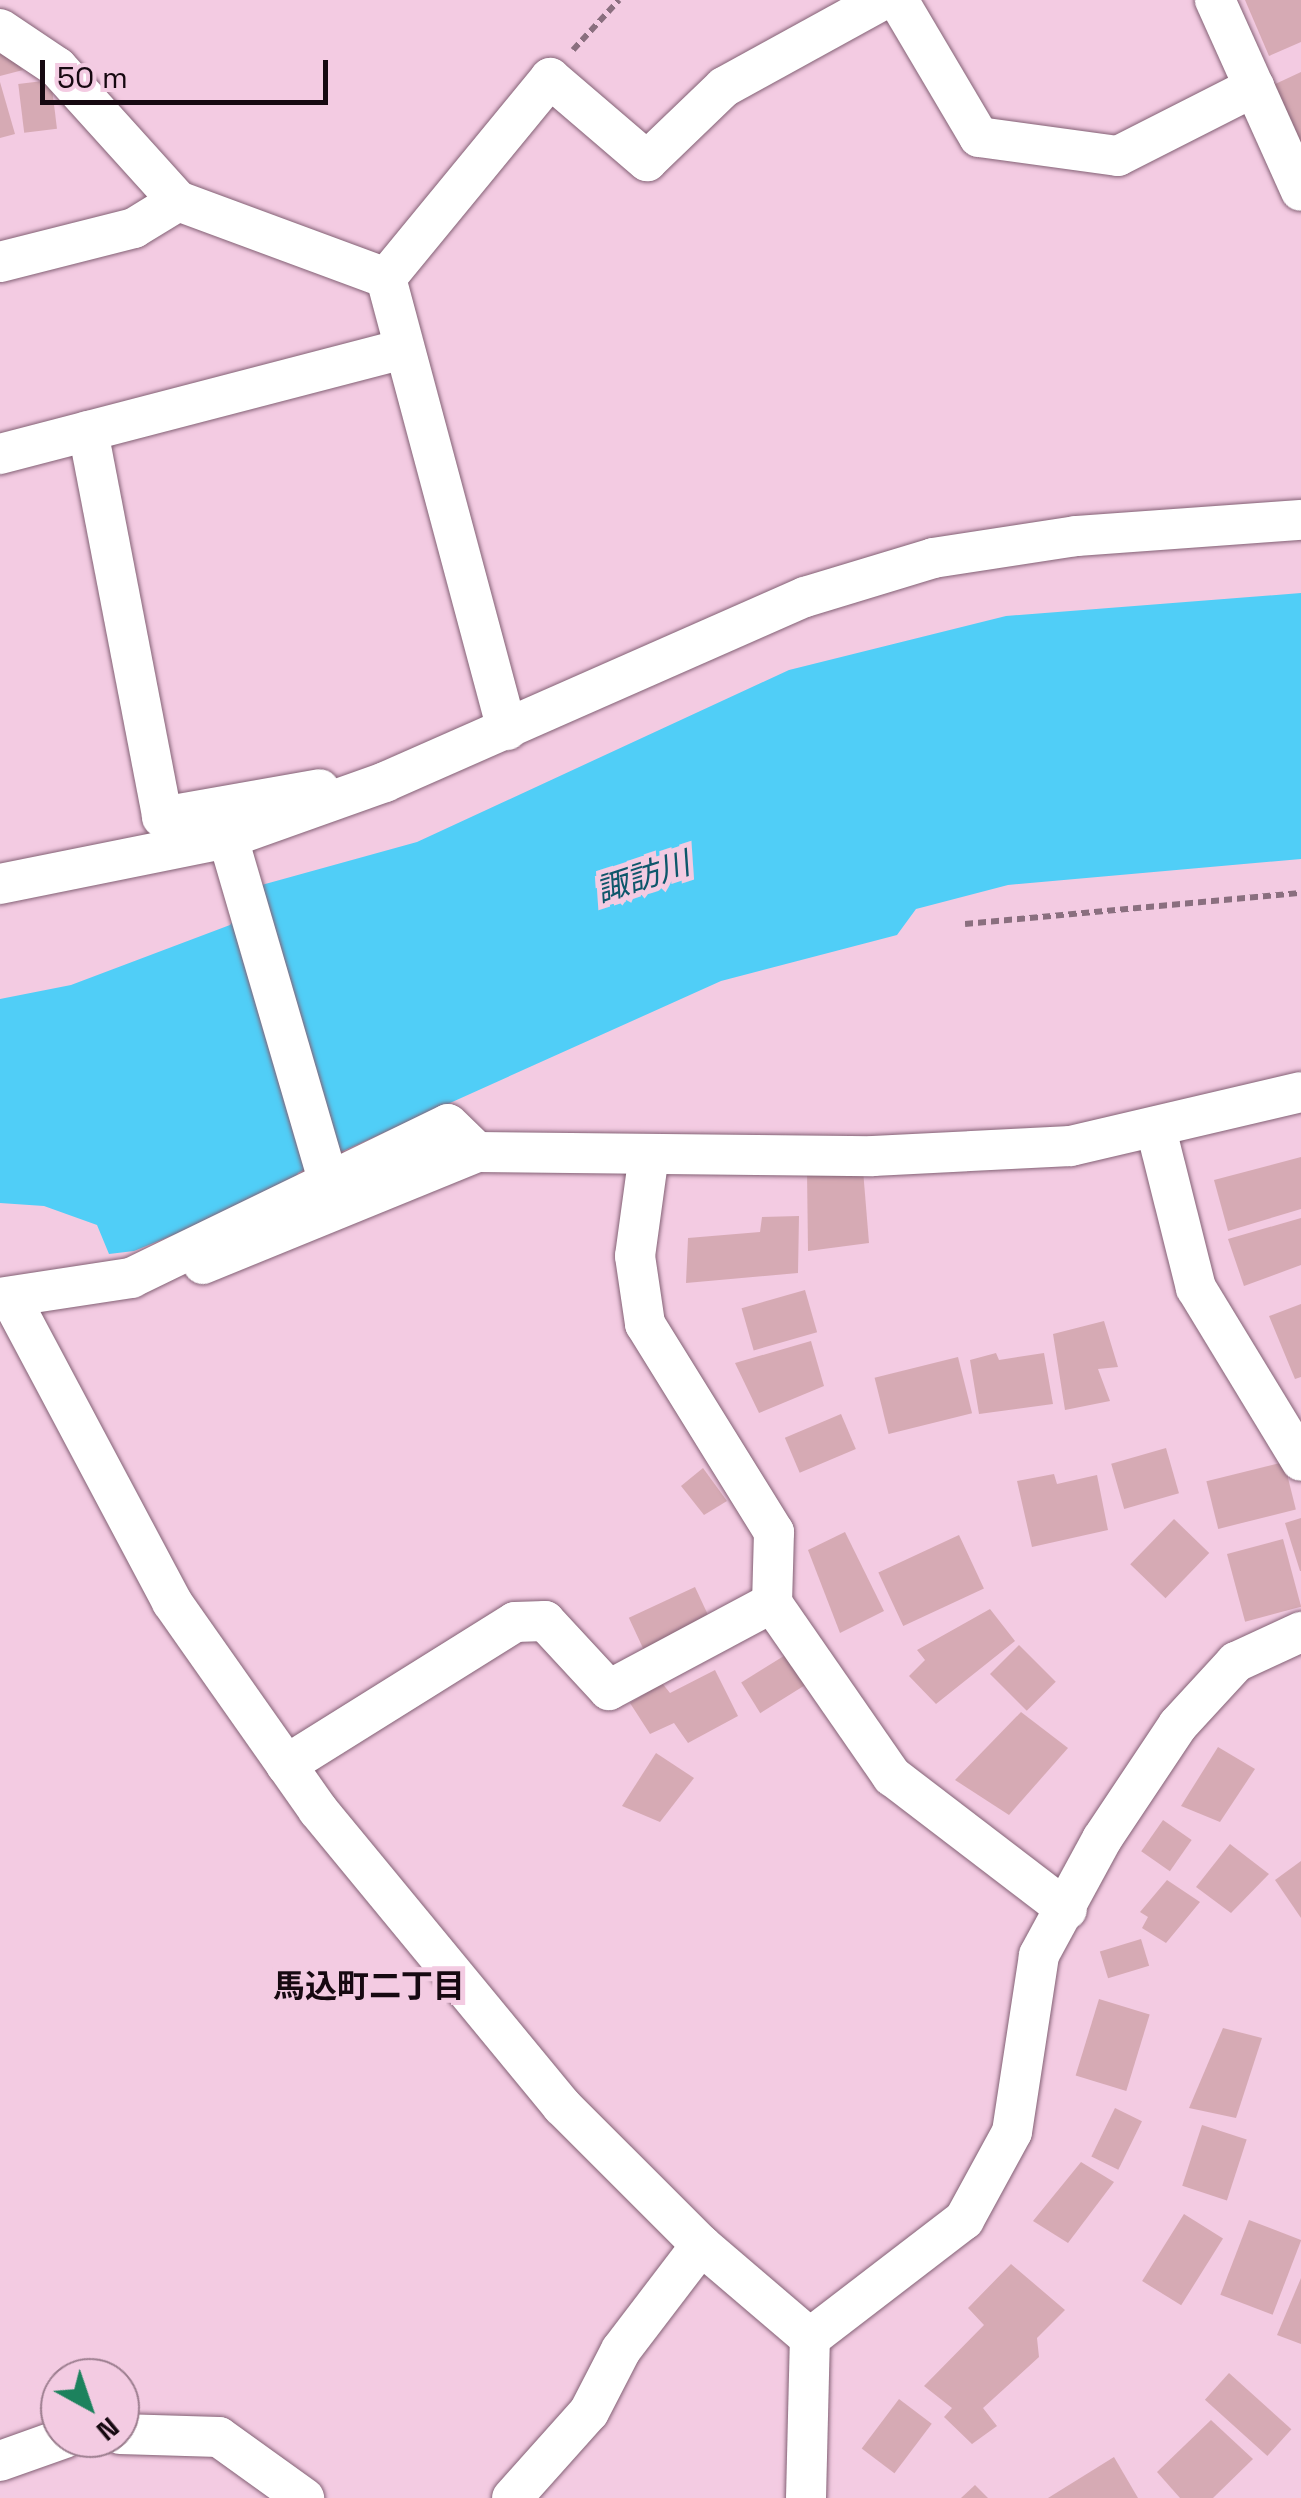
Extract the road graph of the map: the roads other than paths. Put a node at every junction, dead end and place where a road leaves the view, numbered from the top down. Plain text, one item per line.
1 (882, 0) edge
2 (898, 0) edge
3 (1215, 0) edge
4 (0, 29) edge
5 (1254, 87) junction
6 (1301, 191) edge
7 (178, 200) junction
8 (0, 262) edge
9 (386, 278) junction
10 (404, 349) junction
11 (88, 431) junction
12 (0, 454) edge
13 (1301, 520) edge
14 (507, 730) junction
15 (336, 800) junction
16 (230, 847) junction
17 (3, 881) edge
18 (1301, 1092) edge
19 (1156, 1128) junction
20 (477, 1152) junction
21 (649, 1154) junction
22 (325, 1174) junction
23 (132, 1278) junction
24 (6, 1298) edge
25 (1301, 1462) edge
26 (772, 1603) junction
27 (1301, 1632) edge
28 (286, 1765) junction
29 (1067, 1910) junction
30 (701, 2246) junction
31 (810, 2338) junction
32 (140, 2435) edge
33 (40, 2447) edge
34 (0, 2461) edge
35 (304, 2498) edge
36 (512, 2498) edge
37 (806, 2498) edge

1 - 9 street
2 - 5 street
3 - 5 street
4 - 7 street
5 - 6 street
7 - 8 street
7 - 9 street
9 - 10 street
10 - 11 street
10 - 14 street
11 - 12 street
11 - 15 street
13 - 14 street
14 - 15 street
15 - 16 street
16 - 17 street
16 - 22 street
18 - 19 street
19 - 21 street
19 - 25 street
20 - 21 street
20 - 22 street
20 - 23 street
21 - 26 street
22 - 23 street
23 - 24 street
24 - 28 street
26 - 28 street
26 - 29 street
27 - 29 street
28 - 30 street
29 - 31 street
30 - 31 street
30 - 36 street
31 - 37 street
32 - 35 street
33 - 34 street

